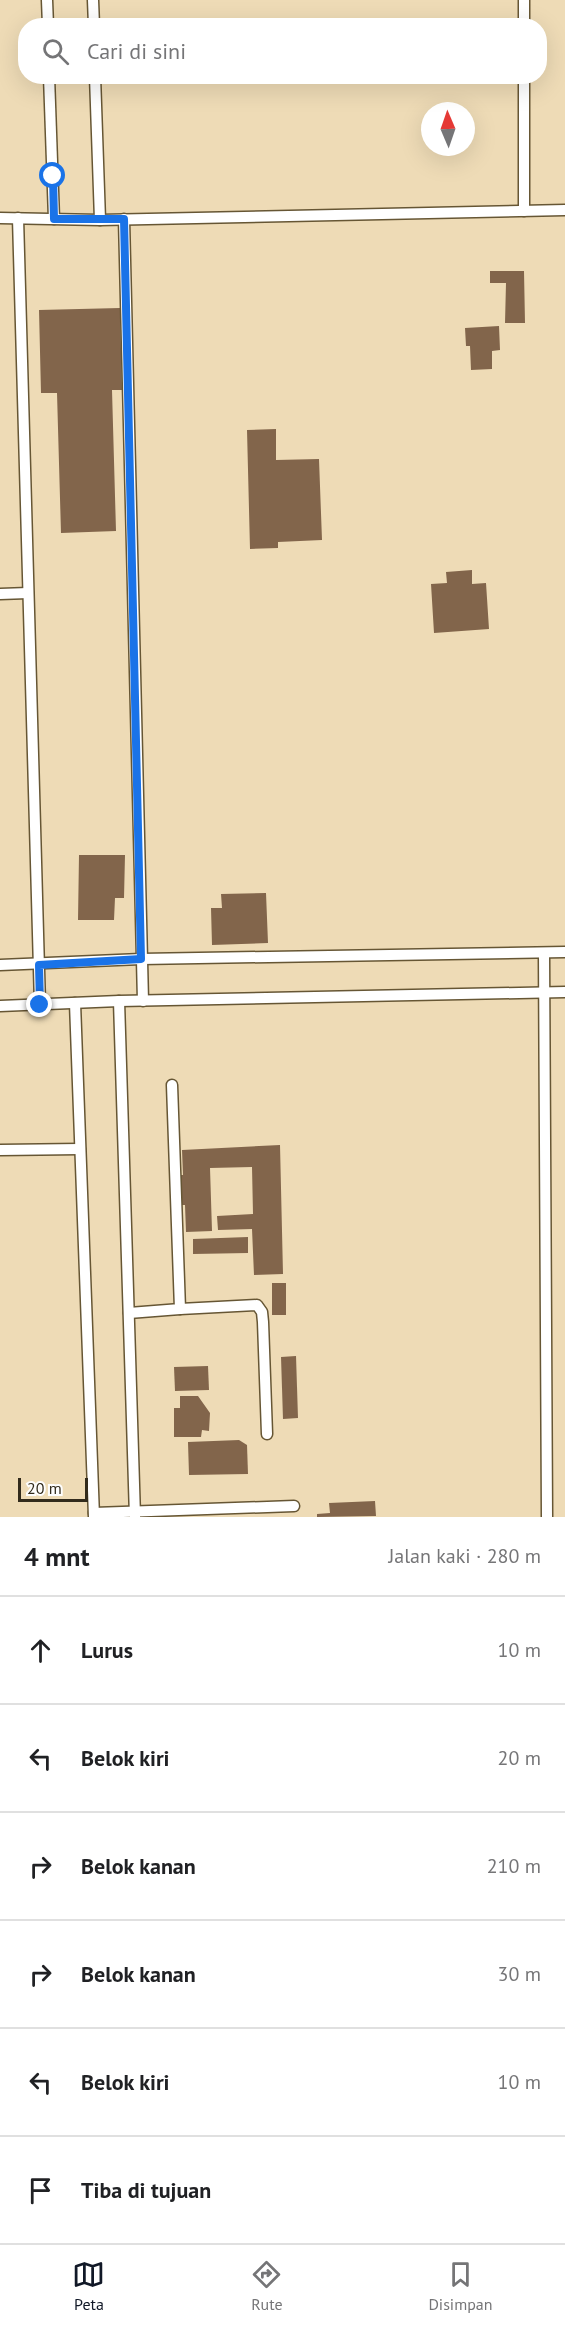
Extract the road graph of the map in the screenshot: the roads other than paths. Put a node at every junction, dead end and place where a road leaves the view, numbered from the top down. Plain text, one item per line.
1 (47, 0) edge
2 (93, 0) edge
3 (524, 0) edge
4 (48, 18) edge
5 (94, 18) edge
6 (524, 18) edge
7 (49, 84) edge
8 (95, 84) edge
9 (524, 84) edge
10 (565, 210) edge
11 (524, 211) junction
12 (0, 218) edge
13 (18, 218) junction
14 (54, 219) junction
15 (124, 219) junction
16 (100, 220) junction
17 (28, 593) junction
18 (0, 594) edge
19 (544, 952) junction
20 (565, 952) edge
21 (141, 959) junction
22 (0, 965) edge
23 (39, 965) junction
24 (565, 992) edge
25 (545, 993) junction
26 (119, 1001) junction
27 (142, 1001) junction
28 (75, 1003) junction
29 (40, 1005) junction
30 (0, 1006) edge
31 (172, 1085) dead end
32 (81, 1149) junction
33 (0, 1150) edge
34 (180, 1309) junction
35 (129, 1313) junction
36 (267, 1434) dead end
37 (294, 1506) dead end
38 (135, 1514) edge
39 (94, 1515) edge
40 (547, 1517) edge

1 - 4 lane
2 - 5 lane
3 - 6 lane
7 - 14 lane
8 - 16 lane
9 - 11 lane
10 - 11 lane
11 - 15 lane
12 - 13 lane
13 - 14 lane
13 - 17 lane
14 - 16 lane
15 - 16 lane
15 - 21 lane
17 - 18 lane
17 - 23 lane
19 - 20 lane
19 - 21 lane
19 - 25 lane
21 - 23 lane
21 - 27 lane
22 - 23 lane
23 - 29 lane
24 - 25 lane
25 - 27 lane
25 - 40 lane
26 - 27 lane
26 - 28 lane
26 - 35 lane
28 - 29 lane
28 - 32 lane
29 - 30 lane
31 - 34 lane
32 - 33 lane
32 - 39 lane
34 - 35 lane
34 - 36 lane
35 - 38 lane
37 - 38 lane
38 - 39 lane

